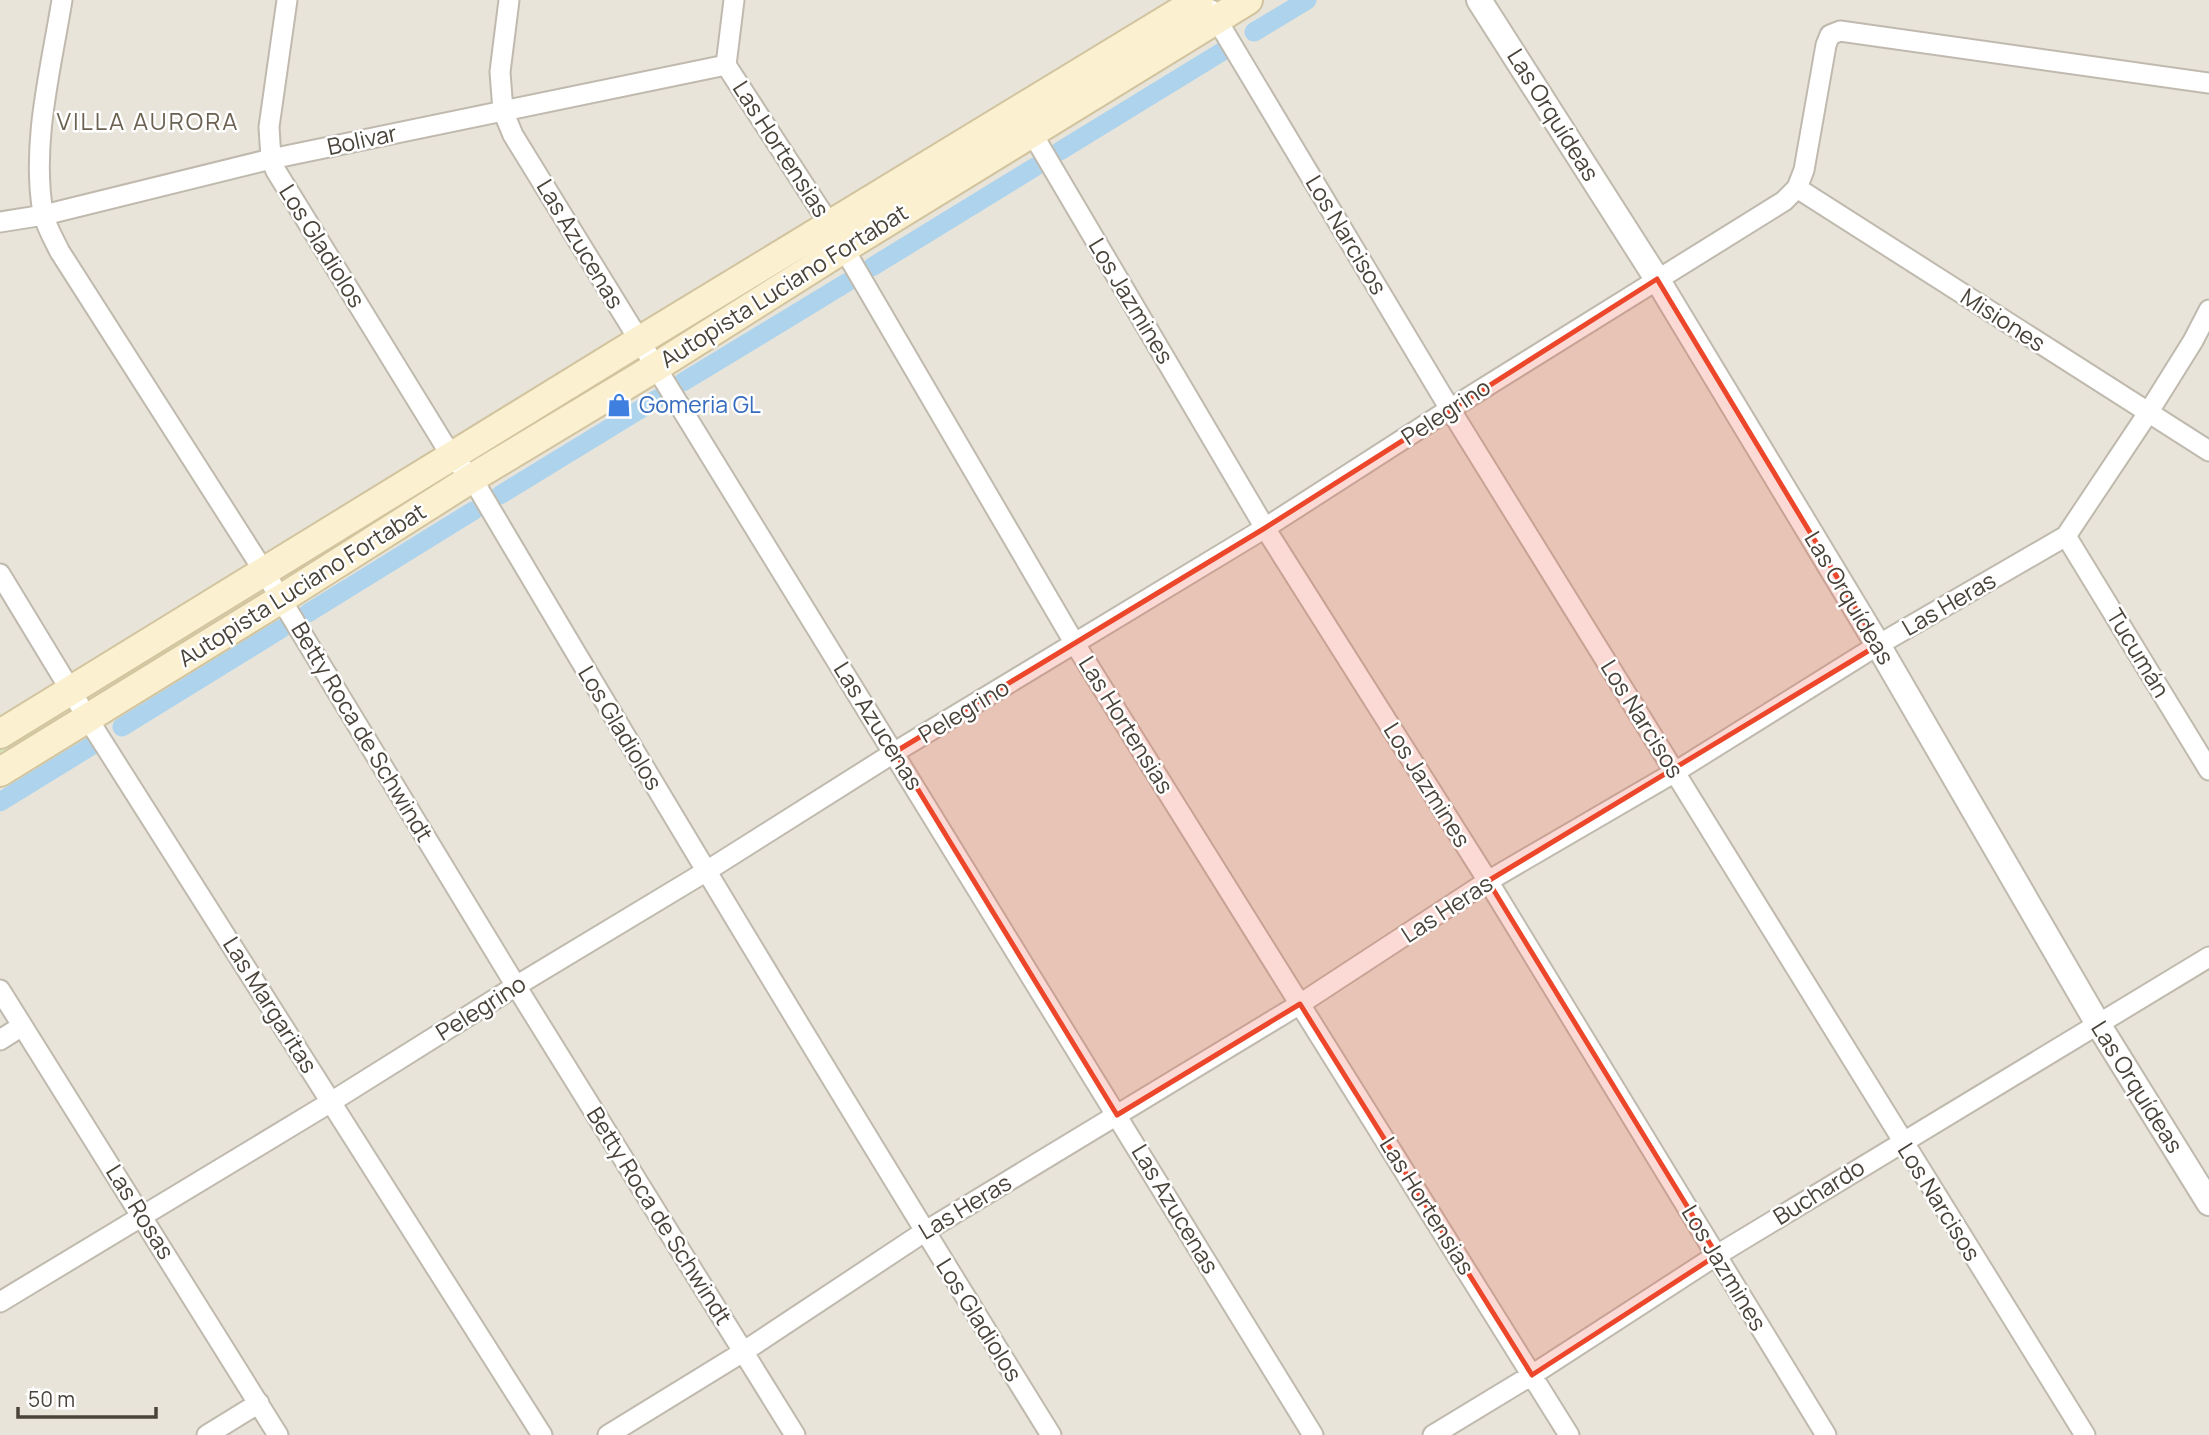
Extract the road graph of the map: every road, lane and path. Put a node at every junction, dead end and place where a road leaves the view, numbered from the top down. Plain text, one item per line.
1 (62, 0) edge
2 (287, 0) edge
3 (509, 0) edge
4 (734, 0) edge
5 (1248, 0) edge
6 (1479, 0) edge
7 (1207, 7) edge
8 (726, 65) junction
9 (2209, 83) edge
10 (503, 111) junction
11 (1032, 133) junction
12 (271, 159) junction
13 (1797, 188) junction
14 (44, 215) junction
15 (0, 222) edge
16 (836, 237) junction
17 (1657, 279) junction
18 (2209, 310) edge
19 (639, 341) junction
20 (656, 367) junction
21 (1450, 409) junction
22 (2148, 413) junction
23 (2209, 451) edge
24 (452, 457) junction
25 (472, 478) junction
26 (1265, 528) junction
27 (2066, 536) junction
28 (265, 573) junction
29 (0, 574) edge
30 (281, 599) junction
31 (1075, 644) junction
32 (1878, 645) junction
33 (71, 691) junction
34 (89, 719) junction
35 (0, 734) edge
36 (895, 752) junction
37 (2209, 770) edge
38 (0, 772) edge
39 (1675, 772) junction
40 (705, 872) junction
41 (1488, 881) junction
42 (2209, 957) edge
43 (516, 986) junction
44 (0, 990) edge
45 (1300, 1004) junction
46 (2098, 1024) junction
47 (22, 1026) junction
48 (0, 1040) edge
49 (331, 1102) junction
50 (1117, 1115) junction
51 (1901, 1142) junction
52 (2209, 1203) edge
53 (142, 1215) junction
54 (924, 1232) junction
55 (1717, 1255) junction
56 (0, 1301) edge
57 (743, 1352) junction
58 (1532, 1375) junction
59 (259, 1403) junction
60 (207, 1435) edge
61 (278, 1435) edge
62 (542, 1435) edge
63 (608, 1435) edge
64 (795, 1435) edge
65 (1051, 1435) edge
66 (1313, 1435) edge
67 (1433, 1435) edge
68 (1569, 1435) edge
69 (1826, 1435) edge
70 (2085, 1435) edge

1 - 14 street, Betty Roca de Schwindt
2 - 12 street, Los Gladiolos
3 - 10 street, Las Azucenas
4 - 8 street, Las Hortensias
5 - 7 main road, Autopista Luciano Fortabat
6 - 17 street, Las Orquídeas
7 - 11 main road, Autopista Luciano Fortabat
7 - 16 main road, Autopista Luciano Fortabat
7 - 21 street, Los Narcisos
8 - 10 street, Bolivar
8 - 16 street, Las Hortensias
9 - 13 street
10 - 12 street, Bolivar
10 - 19 street, Las Azucenas
11 - 16 main road, Autopista Luciano Fortabat
11 - 26 street, Los Jazmines
12 - 14 street, Bolivar
12 - 24 street, Los Gladiolos
13 - 17 street, Pelegrino
13 - 22 street, Misiones
14 - 15 street, Bolivar
14 - 28 street, Betty Roca de Schwindt
16 - 19 main road, Autopista Luciano Fortabat
16 - 20 main road, Autopista Luciano Fortabat
16 - 31 street, Las Hortensias
17 - 21 street, Pelegrino
17 - 32 street, Las Orquídeas
18 - 22 street, Las Heras
19 - 20 street, Las Azucenas
19 - 24 main road, Autopista Luciano Fortabat
20 - 25 main road, Autopista Luciano Fortabat
20 - 36 street, Las Azucenas
21 - 26 street, Pelegrino
21 - 39 street, Los Narcisos
22 - 23 street, Misiones
22 - 27 street, Las Heras
24 - 25 street, Los Gladiolos
24 - 28 main road, Autopista Luciano Fortabat
25 - 30 main road, Autopista Luciano Fortabat
25 - 40 street, Los Gladiolos
26 - 31 street, Pelegrino
26 - 41 street, Los Jazmines
27 - 32 street, Las Heras
27 - 37 street, Tucumán
28 - 30 street, Betty Roca de Schwindt
28 - 33 main road, Autopista Luciano Fortabat
29 - 33 street, Las Margaritas
30 - 34 main road, Autopista Luciano Fortabat
30 - 43 street, Betty Roca de Schwindt
31 - 36 street, Pelegrino
31 - 45 street, Las Hortensias
32 - 39 street, Las Heras
32 - 46 street, Las Orquídeas
33 - 34 street, Las Margaritas
33 - 35 main road, Autopista Luciano Fortabat
34 - 38 main road, Autopista Luciano Fortabat
34 - 49 street, Las Margaritas
36 - 40 street, Pelegrino
36 - 50 street, Las Azucenas
39 - 41 street, Las Heras
39 - 51 street, Los Narcisos
40 - 43 street, Pelegrino
40 - 54 street, Los Gladiolos
41 - 45 street, Las Heras
41 - 55 street, Los Jazmines
42 - 46 street, Buchardo
43 - 49 street, Pelegrino
43 - 57 street, Betty Roca de Schwindt
44 - 47 street, Las Rosas
45 - 50 street, Las Heras
45 - 58 street, Las Hortensias
46 - 51 street, Buchardo
46 - 52 street, Las Orquídeas
47 - 48 street
47 - 53 street, Las Rosas
49 - 53 street, Pelegrino
49 - 62 street, Las Margaritas
50 - 54 street, Las Heras
50 - 66 street, Las Azucenas
51 - 55 street, Buchardo
51 - 70 street, Los Narcisos
53 - 56 street, Pelegrino
53 - 59 street, Las Rosas
54 - 57 street, Las Heras
54 - 65 street, Los Gladiolos
55 - 58 street, Buchardo
55 - 69 street, Los Jazmines
57 - 63 street, Las Heras
57 - 64 street, Betty Roca de Schwindt
58 - 67 street, Buchardo
58 - 68 street, Las Hortensias
59 - 60 street
59 - 61 street, Las Rosas

